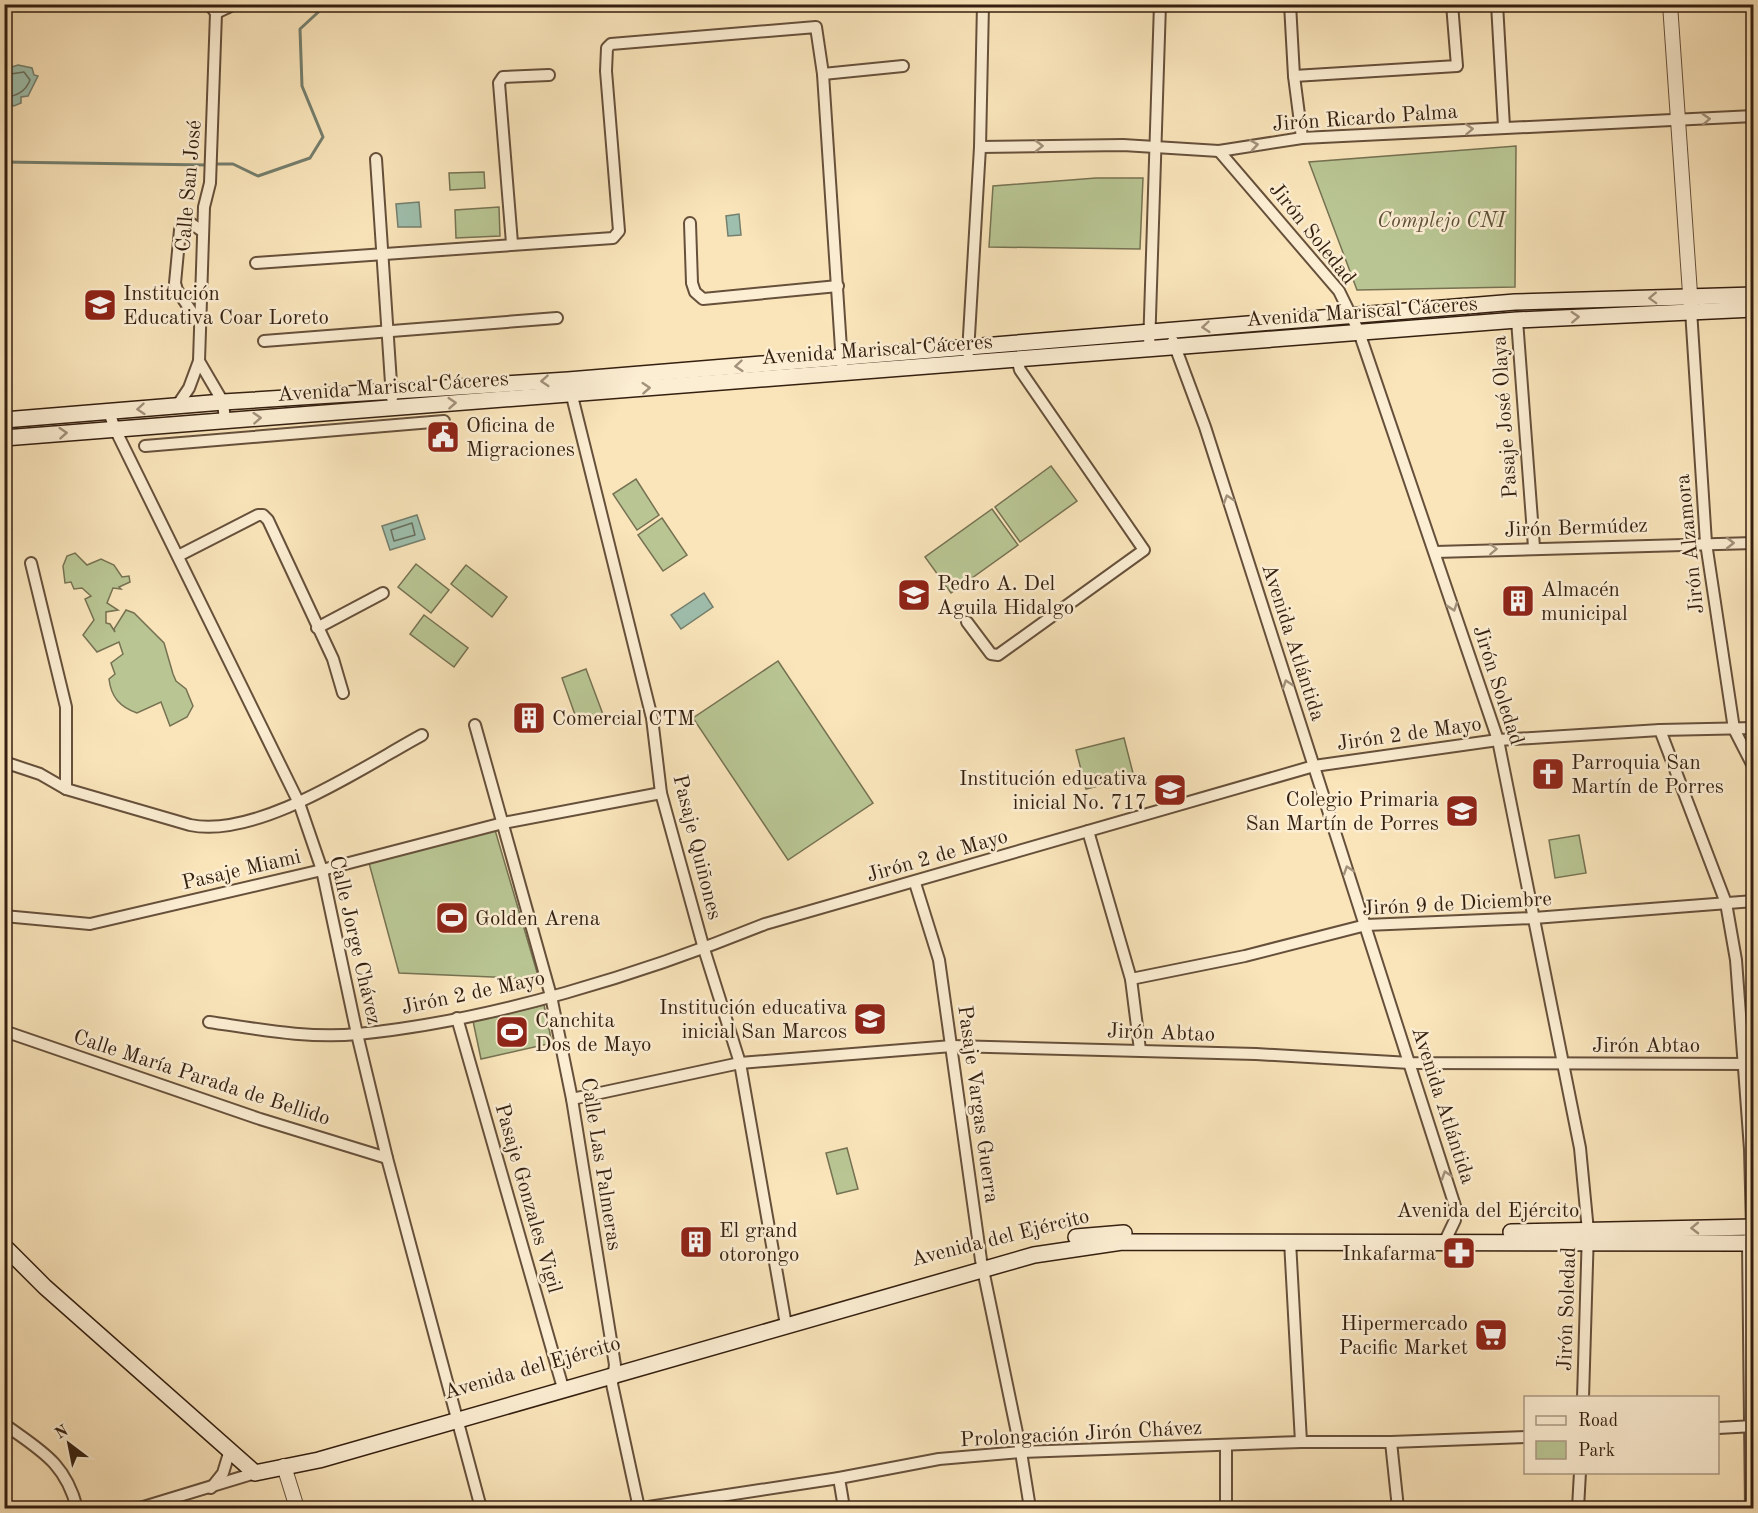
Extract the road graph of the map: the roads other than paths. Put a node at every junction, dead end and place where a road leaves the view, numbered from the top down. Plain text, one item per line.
1 (235, 4) edge
2 (1160, 4) edge
3 (1290, 4) edge
4 (1452, 4) edge
5 (1497, 4) edge
6 (1670, 4) edge
7 (986, 6) edge
8 (213, 9) edge
9 (903, 66) dead end
10 (823, 74) junction
11 (549, 75) dead end
12 (1294, 76) junction
13 (1754, 116) edge
14 (1676, 120) junction
15 (1504, 128) junction
16 (1302, 138) junction
17 (980, 147) junction
18 (1156, 148) junction
19 (1219, 150) junction
20 (376, 159) dead end
21 (690, 223) dead end
22 (202, 231) junction
23 (512, 243) junction
24 (380, 253) junction
25 (256, 263) dead end
26 (838, 286) junction
27 (1754, 295) edge
28 (1691, 303) junction
29 (1754, 309) edge
30 (1351, 315) junction
31 (557, 318) dead end
32 (1517, 320) junction
33 (200, 325) junction
34 (1171, 329) junction
35 (387, 331) junction
36 (1148, 331) junction
37 (1359, 332) junction
38 (264, 341) dead end
39 (967, 346) junction
40 (1175, 346) junction
41 (1149, 348) junction
42 (1017, 359) junction
43 (199, 361) junction
44 (969, 362) junction
45 (843, 365) junction
46 (570, 386) junction
47 (391, 391) junction
48 (223, 402) junction
49 (177, 406) junction
50 (392, 408) junction
51 (109, 412) junction
52 (4, 420) edge
53 (225, 420) junction
54 (444, 421) dead end
55 (115, 429) junction
56 (4, 438) edge
57 (145, 446) dead end
58 (1706, 543) junction
59 (1754, 543) edge
60 (1533, 547) junction
61 (1435, 552) junction
62 (178, 556) junction
63 (31, 563) dead end
64 (383, 593) dead end
65 (967, 622) dead end
66 (317, 628) junction
67 (343, 693) dead end
68 (475, 725) dead end
69 (1754, 728) edge
70 (1734, 729) junction
71 (1660, 730) junction
72 (422, 735) dead end
73 (1498, 740) junction
74 (4, 762) edge
75 (1314, 766) junction
76 (1754, 768) edge
77 (66, 789) junction
78 (661, 793) junction
79 (299, 803) junction
80 (503, 824) junction
81 (1088, 831) junction
82 (322, 870) junction
83 (915, 883) junction
84 (1754, 901) edge
85 (1726, 903) junction
86 (4, 916) edge
87 (1534, 918) junction
88 (1366, 925) junction
89 (704, 949) junction
90 (1131, 979) junction
91 (551, 996) junction
92 (457, 1017) junction
93 (209, 1022) dead end
94 (4, 1031) edge
95 (357, 1034) junction
96 (951, 1046) junction
97 (1140, 1050) junction
98 (740, 1063) junction
99 (1410, 1063) junction
100 (1564, 1064) junction
101 (1749, 1064) edge
102 (572, 1099) junction
103 (387, 1158) junction
104 (1753, 1227) edge
105 (1316, 1236) junction
106 (1447, 1236) junction
107 (1587, 1237) junction
108 (1290, 1241) junction
109 (1751, 1243) edge
110 (4, 1246) edge
111 (982, 1265) junction
112 (785, 1321) junction
113 (613, 1370) junction
114 (562, 1384) junction
115 (1583, 1396) edge
116 (456, 1414) junction
117 (4, 1424) edge
118 (1753, 1426) edge
119 (1719, 1428) edge
120 (1524, 1437) edge
121 (1301, 1442) junction
122 (1391, 1442) junction
123 (1226, 1446) junction
124 (230, 1450) junction
125 (1021, 1452) junction
126 (284, 1466) junction
127 (255, 1473) junction
128 (1580, 1474) edge
129 (839, 1478) junction
130 (211, 1488) junction
131 (77, 1509) edge
132 (140, 1509) edge
133 (297, 1509) edge
134 (481, 1509) edge
135 (641, 1509) edge
136 (844, 1509) edge
137 (1030, 1509) edge
138 (1226, 1509) edge
139 (1398, 1509) edge
140 (1578, 1509) edge
141 (1751, 1509) edge

1 - 8 street
2 - 18 street
3 - 12 street
4 - 12 street
5 - 15 street
6 - 14 street, Jirón Alzamora
7 - 17 street
8 - 22 street, Calle San José
9 - 10 street
10 - 23 street
10 - 26 street
11 - 23 street
12 - 16 street
14 -> 13 street, Jirón Ricardo Palma
14 - 15 street, Jirón Ricardo Palma
14 - 28 street, Jirón Alzamora
16 -> 15 street, Jirón Ricardo Palma
19 -> 16 street, Jirón Ricardo Palma
17 -> 18 street, Jirón Ricardo Palma
17 - 39 street
18 - 19 street, Jirón Ricardo Palma
18 - 36 street
19 - 30 street, Jirón Soledad
20 - 24 street
21 - 26 street
22 - 33 street, Calle San José
22 - 33 street
23 - 24 street
24 - 25 street
24 - 35 street
26 - 45 street
27 - 28 main road, Avenida Mariscal Cáceres
28 - 29 main road, Avenida Mariscal Cáceres
28 -> 30 main road, Avenida Mariscal Cáceres
32 -> 28 main road, Avenida Mariscal Cáceres
28 - 58 street, Jirón Alzamora
30 -> 34 main road, Avenida Mariscal Cáceres
30 - 37 street, Jirón Soledad
31 - 35 street
32 - 37 main road, Avenida Mariscal Cáceres
32 - 60 street, Pasaje José Olaya
33 - 43 street, Calle San José
34 - 36 main road, Avenida Mariscal Cáceres
34 - 40 street, Avenida Atlántida
35 - 38 street
35 - 47 street
36 - 39 main road, Avenida Mariscal Cáceres
36 - 41 street
37 - 40 main road, Avenida Mariscal Cáceres
37 - 61 street, Jirón Soledad
39 - 44 street
39 - 45 main road, Avenida Mariscal Cáceres
40 - 41 main road, Avenida Mariscal Cáceres
75 -> 40 street, Avenida Atlántida
41 - 42 main road, Avenida Mariscal Cáceres
42 - 44 main road, Avenida Mariscal Cáceres
42 - 65 street
43 - 48 street
43 - 49 street, Calle San José
44 - 45 main road, Avenida Mariscal Cáceres
45 - 46 main road, Avenida Mariscal Cáceres
46 -> 47 main road, Avenida Mariscal Cáceres
50 -> 46 main road, Avenida Mariscal Cáceres
46 - 78 street, Pasaje Quiñones
47 - 48 main road, Avenida Mariscal Cáceres
47 - 50 street
48 - 49 main road, Avenida Mariscal Cáceres
48 - 53 street
49 -> 51 main road, Avenida Mariscal Cáceres
53 -> 50 main road, Avenida Mariscal Cáceres
51 - 52 main road, Avenida Mariscal Cáceres
51 - 55 street, Calle Jorge Chávez
53 - 55 main road, Avenida Mariscal Cáceres
54 - 57 street
56 -> 55 main road, Avenida Mariscal Cáceres
55 - 62 street, Calle Jorge Chávez
58 -> 59 street, Jirón Bermúdez
58 - 60 street, Jirón Bermúdez
58 - 70 street, Jirón Alzamora
61 -> 60 street, Jirón Bermúdez
61 -> 73 street, Jirón Soledad
62 - 66 street
62 - 79 street, Calle Jorge Chávez
63 - 77 street
64 - 66 street
66 - 67 street
68 - 80 street, Calle Las Palmeras
69 - 70 street, Jirón 2 de Mayo
70 - 71 street, Jirón 2 de Mayo
70 - 76 street, Jirón Alzamora
71 - 73 street, Jirón 2 de Mayo
71 - 85 street
72 - 79 street
73 - 75 street, Jirón 2 de Mayo
73 - 87 street, Jirón Soledad
74 - 77 street
75 - 81 street, Jirón 2 de Mayo
88 -> 75 street, Avenida Atlántida
77 - 79 street
78 - 80 street, Pasaje Miami
78 - 89 street, Pasaje Quiñones
79 - 82 street, Calle Jorge Chávez
80 - 82 street, Pasaje Miami
80 - 91 street, Calle Las Palmeras
81 - 83 street, Jirón 2 de Mayo
81 - 90 street
82 - 86 street, Pasaje Miami
82 - 95 street, Calle Jorge Chávez
83 - 89 street, Jirón 2 de Mayo
83 - 96 street, Pasaje Vargas Guerra
84 - 85 street, Jirón 9 de Diciembre
85 - 87 street, Jirón 9 de Diciembre
85 - 101 street
87 - 88 street, Jirón 9 de Diciembre
87 - 100 street, Jirón Soledad
88 - 90 street, Jirón 9 de Diciembre
88 - 99 street, Avenida Atlántida
89 - 91 street, Jirón 2 de Mayo
89 - 98 street, Pasaje Quiñones
90 - 97 street
91 - 92 street, Jirón 2 de Mayo
91 - 102 street, Calle Las Palmeras
92 - 95 street, Jirón 2 de Mayo
92 - 114 street, Pasaje Gonzales Vigil
93 - 95 street, Jirón 2 de Mayo
94 - 103 street, Calle María Parada de Bellido
95 - 103 street, Calle Jorge Chávez
96 - 97 street, Jirón Abtao
96 - 98 street, Jirón Abtao
96 - 111 street, Pasaje Vargas Guerra
97 - 99 street, Jirón Abtao
98 - 102 street, Jirón Abtao
98 - 112 street, Pasaje Quiñones
99 - 100 street, Jirón Abtao
106 -> 99 street, Avenida Atlántida
100 - 101 street, Jirón Abtao
100 - 107 street, Jirón Soledad
101 - 104 street
102 - 113 street, Calle Las Palmeras
103 - 116 street, Calle Jorge Chávez
104 -> 107 main road, Avenida del Ejército
104 - 109 street
105 - 106 main road, Avenida del Ejército
105 - 108 main road, Avenida del Ejército
105 - 111 main road, Avenida del Ejército
106 - 107 main road, Avenida del Ejército
107 - 109 main road, Avenida del Ejército
107 - 115 street, Jirón Soledad
108 - 111 main road, Avenida del Ejército
108 - 121 street
109 - 118 street
110 - 124 main road
111 - 112 main road, Avenida del Ejército
111 - 125 street, Pasaje Vargas Guerra
112 - 113 main road, Avenida del Ejército
113 - 114 main road, Avenida del Ejército
113 - 135 street, Calle Las Palmeras
114 - 116 main road, Avenida del Ejército
116 - 126 main road, Avenida del Ejército
116 - 134 street, Calle Jorge Chávez
117 - 131 street
118 - 119 street
118 - 141 street
120 - 122 street, Prolongación Jirón Chávez
121 - 122 street, Prolongación Jirón Chávez
121 - 123 street, Prolongación Jirón Chávez
122 - 139 street
123 - 125 street, Prolongación Jirón Chávez
123 - 138 street
124 - 127 main road
124 - 130 street
125 - 129 street, Prolongación Jirón Chávez
125 - 137 street, Pasaje Vargas Guerra
126 - 127 main road, Avenida del Ejército
126 - 133 street
127 - 130 street
128 - 140 street
129 - 135 street, Prolongación Jirón Chávez
129 - 136 street
130 - 132 street

